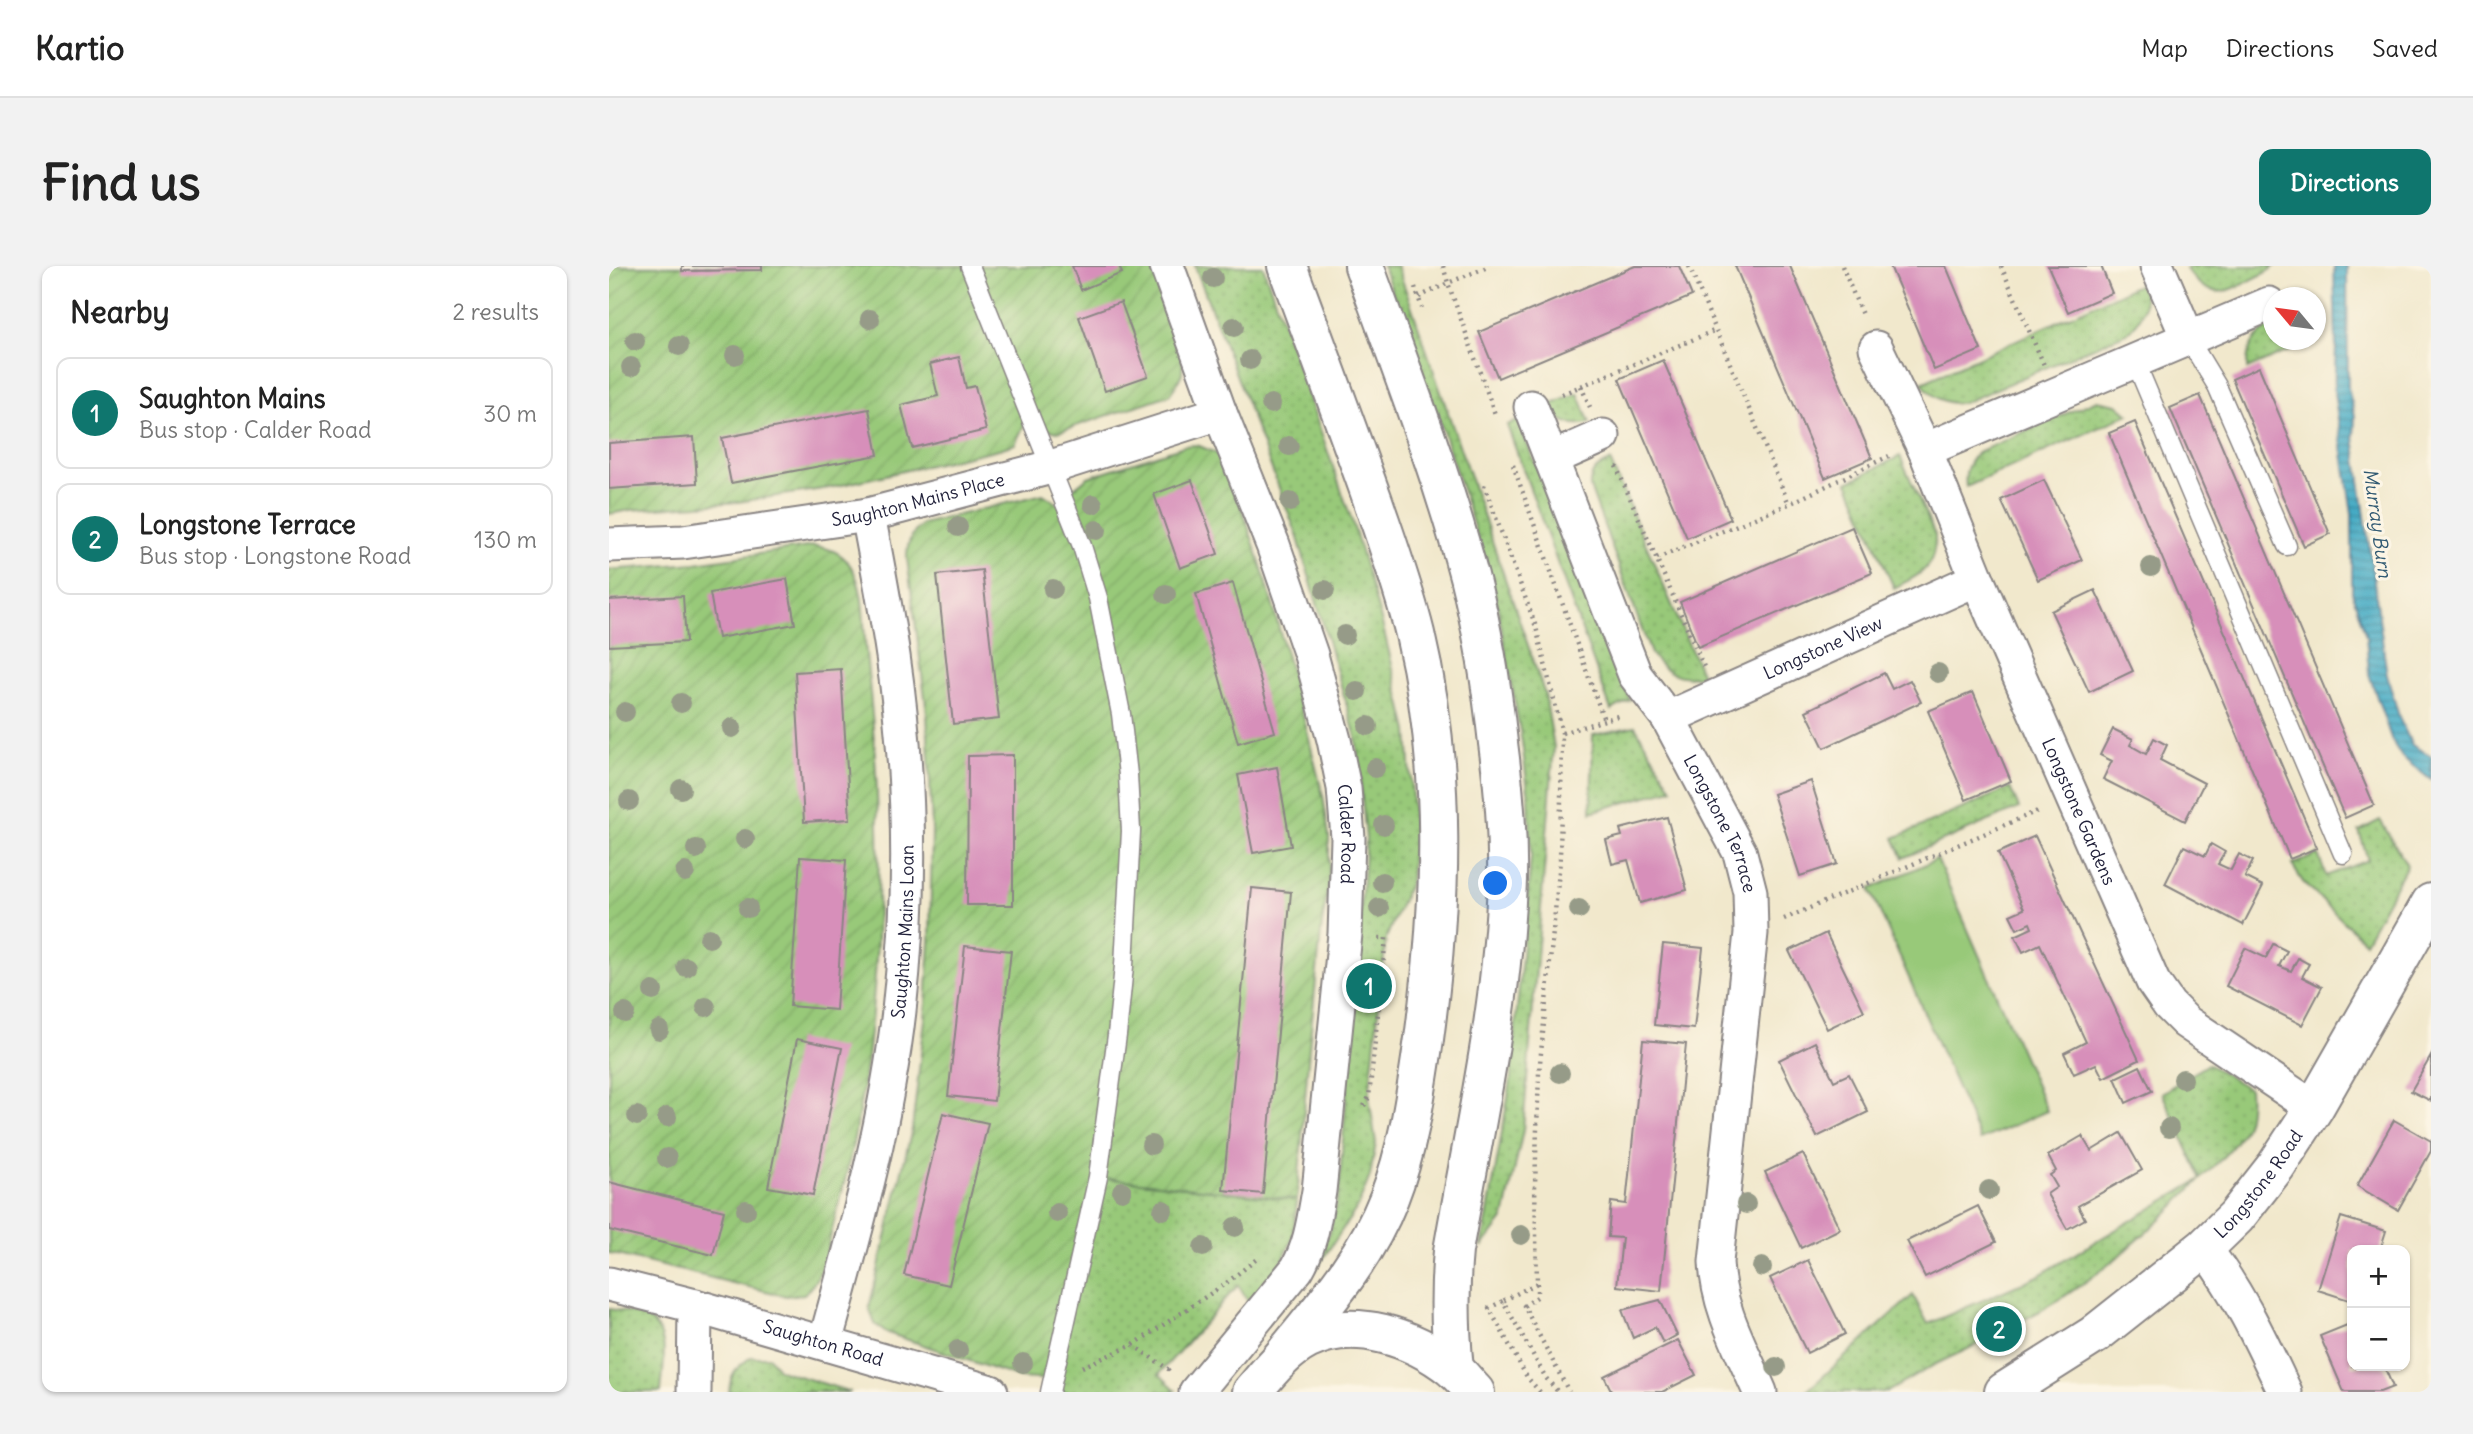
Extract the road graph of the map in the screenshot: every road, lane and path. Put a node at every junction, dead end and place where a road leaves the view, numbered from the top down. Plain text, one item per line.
1 (970, 266) edge
2 (1167, 266) edge
3 (1287, 266) edge
4 (1364, 266) edge
5 (1443, 266) edge
6 (1490, 266) edge
7 (1689, 266) edge
8 (1842, 266) edge
9 (2001, 266) edge
10 (2157, 266) edge
11 (1448, 284) junction
12 (1419, 297) dead end
13 (2263, 307) edge
14 (1716, 330) junction
15 (2188, 338) junction
16 (1876, 348) joint
17 (2135, 361) junction
18 (1581, 386) junction
19 (2057, 394) junction
20 (1531, 407) joint
21 (1220, 413) junction
22 (1497, 421) dead end
23 (1603, 436) junction
24 (1924, 450) junction
25 (1551, 459) junction
26 (1511, 460) dead end
27 (1051, 467) junction
28 (1789, 504) junction
29 (868, 515) junction
30 (609, 545) edge
31 (2287, 546) dead end
32 (1657, 558) junction
33 (1977, 579) junction
34 (1717, 696) junction
35 (1662, 711) junction
36 (1604, 720) junction
37 (1562, 733) dead end
38 (2072, 797) junction
39 (2343, 855) dead end
40 (2431, 903) edge
41 (1751, 933) junction
42 (2314, 1108) junction
43 (2204, 1248) junction
44 (1537, 1283) dead end
45 (609, 1284) edge
46 (1225, 1284) dead end
47 (1519, 1292) dead end
48 (1503, 1301) junction
49 (695, 1306) junction
50 (825, 1343) junction
51 (1133, 1345) junction
52 (1279, 1361) junction
53 (1168, 1369) dead end
54 (1464, 1381) edge
55 (1051, 1386) edge
56 (694, 1392) edge
57 (991, 1392) edge
58 (1196, 1392) edge
59 (1252, 1392) edge
60 (1540, 1392) edge
61 (1558, 1392) edge
62 (1569, 1392) edge
63 (1760, 1392) edge
64 (2004, 1392) edge
65 (2285, 1392) edge

1 - 27 lane
2 - 21 street, Calder Road
3 - 52 main road
4 - 54 main road
5 - 11 path
6 - 11 path
7 - 14 path
8 - 16 path
9 - 19 path
10 - 15 street
11 - 12 path
11 - 22 path
13 - 15 street
14 - 18 path
14 - 28 path
15 - 17 street
15 - 31 lane
16 - 24 street, Longstone Gardens
17 - 19 street
17 - 39 lane
18 - 20 path
18 - 23 path
19 - 24 street
20 - 25 street, Longstone Terrace
21 - 27 street, Saughton Mains Place
21 - 58 street, Calder Road
23 - 25 street
23 - 32 path
24 - 28 path
24 - 33 street, Longstone Gardens
25 - 35 street, Longstone Terrace
26 - 36 path
27 - 29 street, Saughton Mains Place
27 - 55 lane
28 - 32 path
29 - 30 street, Saughton Mains Place
29 - 50 street, Saughton Mains Loan
32 - 34 path
33 - 34 street, Longstone View
33 - 38 street, Longstone Gardens
34 - 35 street, Longstone View
35 - 36 path
35 - 41 street, Longstone Terrace
36 - 37 path
38 - 41 path
38 - 42 street, Longstone Gardens
40 - 42 main road, Longstone Road
41 - 63 street, Longstone Terrace
42 - 43 main road, Longstone Road
43 - 64 main road, Longstone Road
43 - 65 street
44 - 62 path
45 - 49 street, Saughton Road
46 - 51 path
47 - 48 path
48 - 60 path
48 - 61 path
49 - 50 street, Saughton Road
49 - 56 street
50 - 57 street, Saughton Road
51 - 53 path
51 - 55 path
52 - 54 main road
52 - 59 main road

